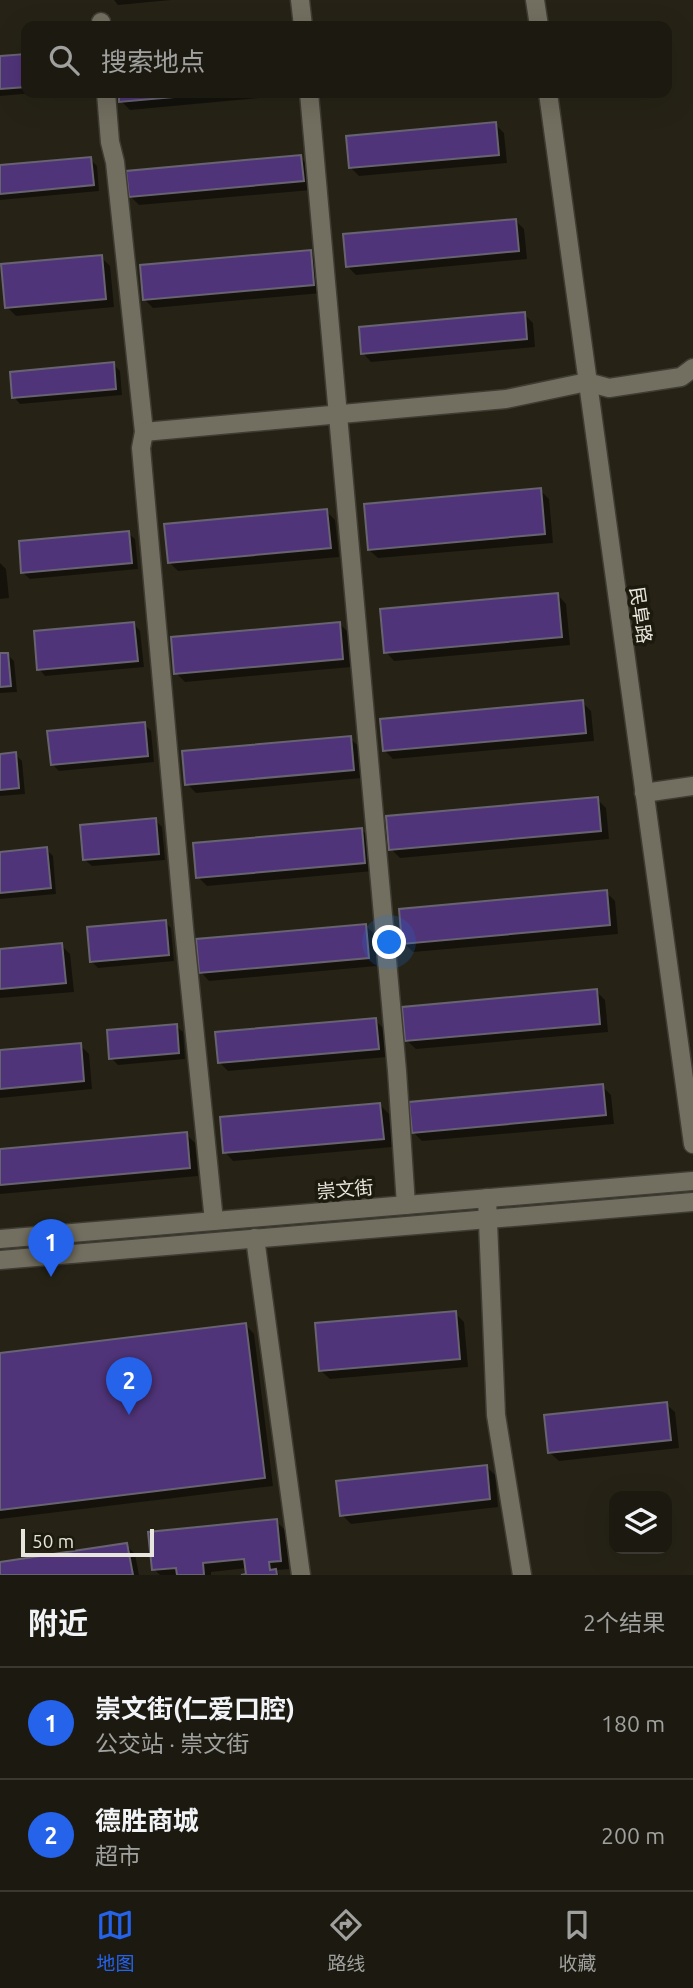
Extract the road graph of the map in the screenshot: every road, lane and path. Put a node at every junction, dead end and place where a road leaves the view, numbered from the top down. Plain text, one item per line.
1 (300, 0) edge
2 (536, 0) edge
3 (302, 21) edge
4 (538, 21) edge
5 (106, 98) edge
6 (309, 98) edge
7 (549, 98) edge
8 (693, 368) edge
9 (587, 382) junction
10 (339, 414) junction
11 (144, 432) junction
12 (693, 786) edge
13 (644, 793) junction
14 (693, 1144) edge
15 (693, 1181) edge
16 (487, 1198) junction
17 (693, 1202) edge
18 (406, 1205) junction
19 (489, 1218) junction
20 (214, 1221) junction
21 (255, 1238) junction
22 (0, 1239) edge
23 (0, 1260) edge
24 (301, 1575) edge
25 (522, 1575) edge

1 - 3 street
2 - 4 street
5 - 11 street
6 - 10 street
7 - 9 street, 民阜路
8 - 9 street
9 - 10 street
9 - 13 street, 民阜路
10 - 11 street
10 - 18 street
11 - 20 street
12 - 13 street
13 - 14 street, 民阜路
15 - 16 street, 崇文街
16 - 18 street, 崇文街
16 - 19 street
17 - 19 street
18 - 20 street, 崇文街
19 - 21 street
19 - 25 street
20 - 22 street, 崇文街
21 - 23 street
21 - 24 street

